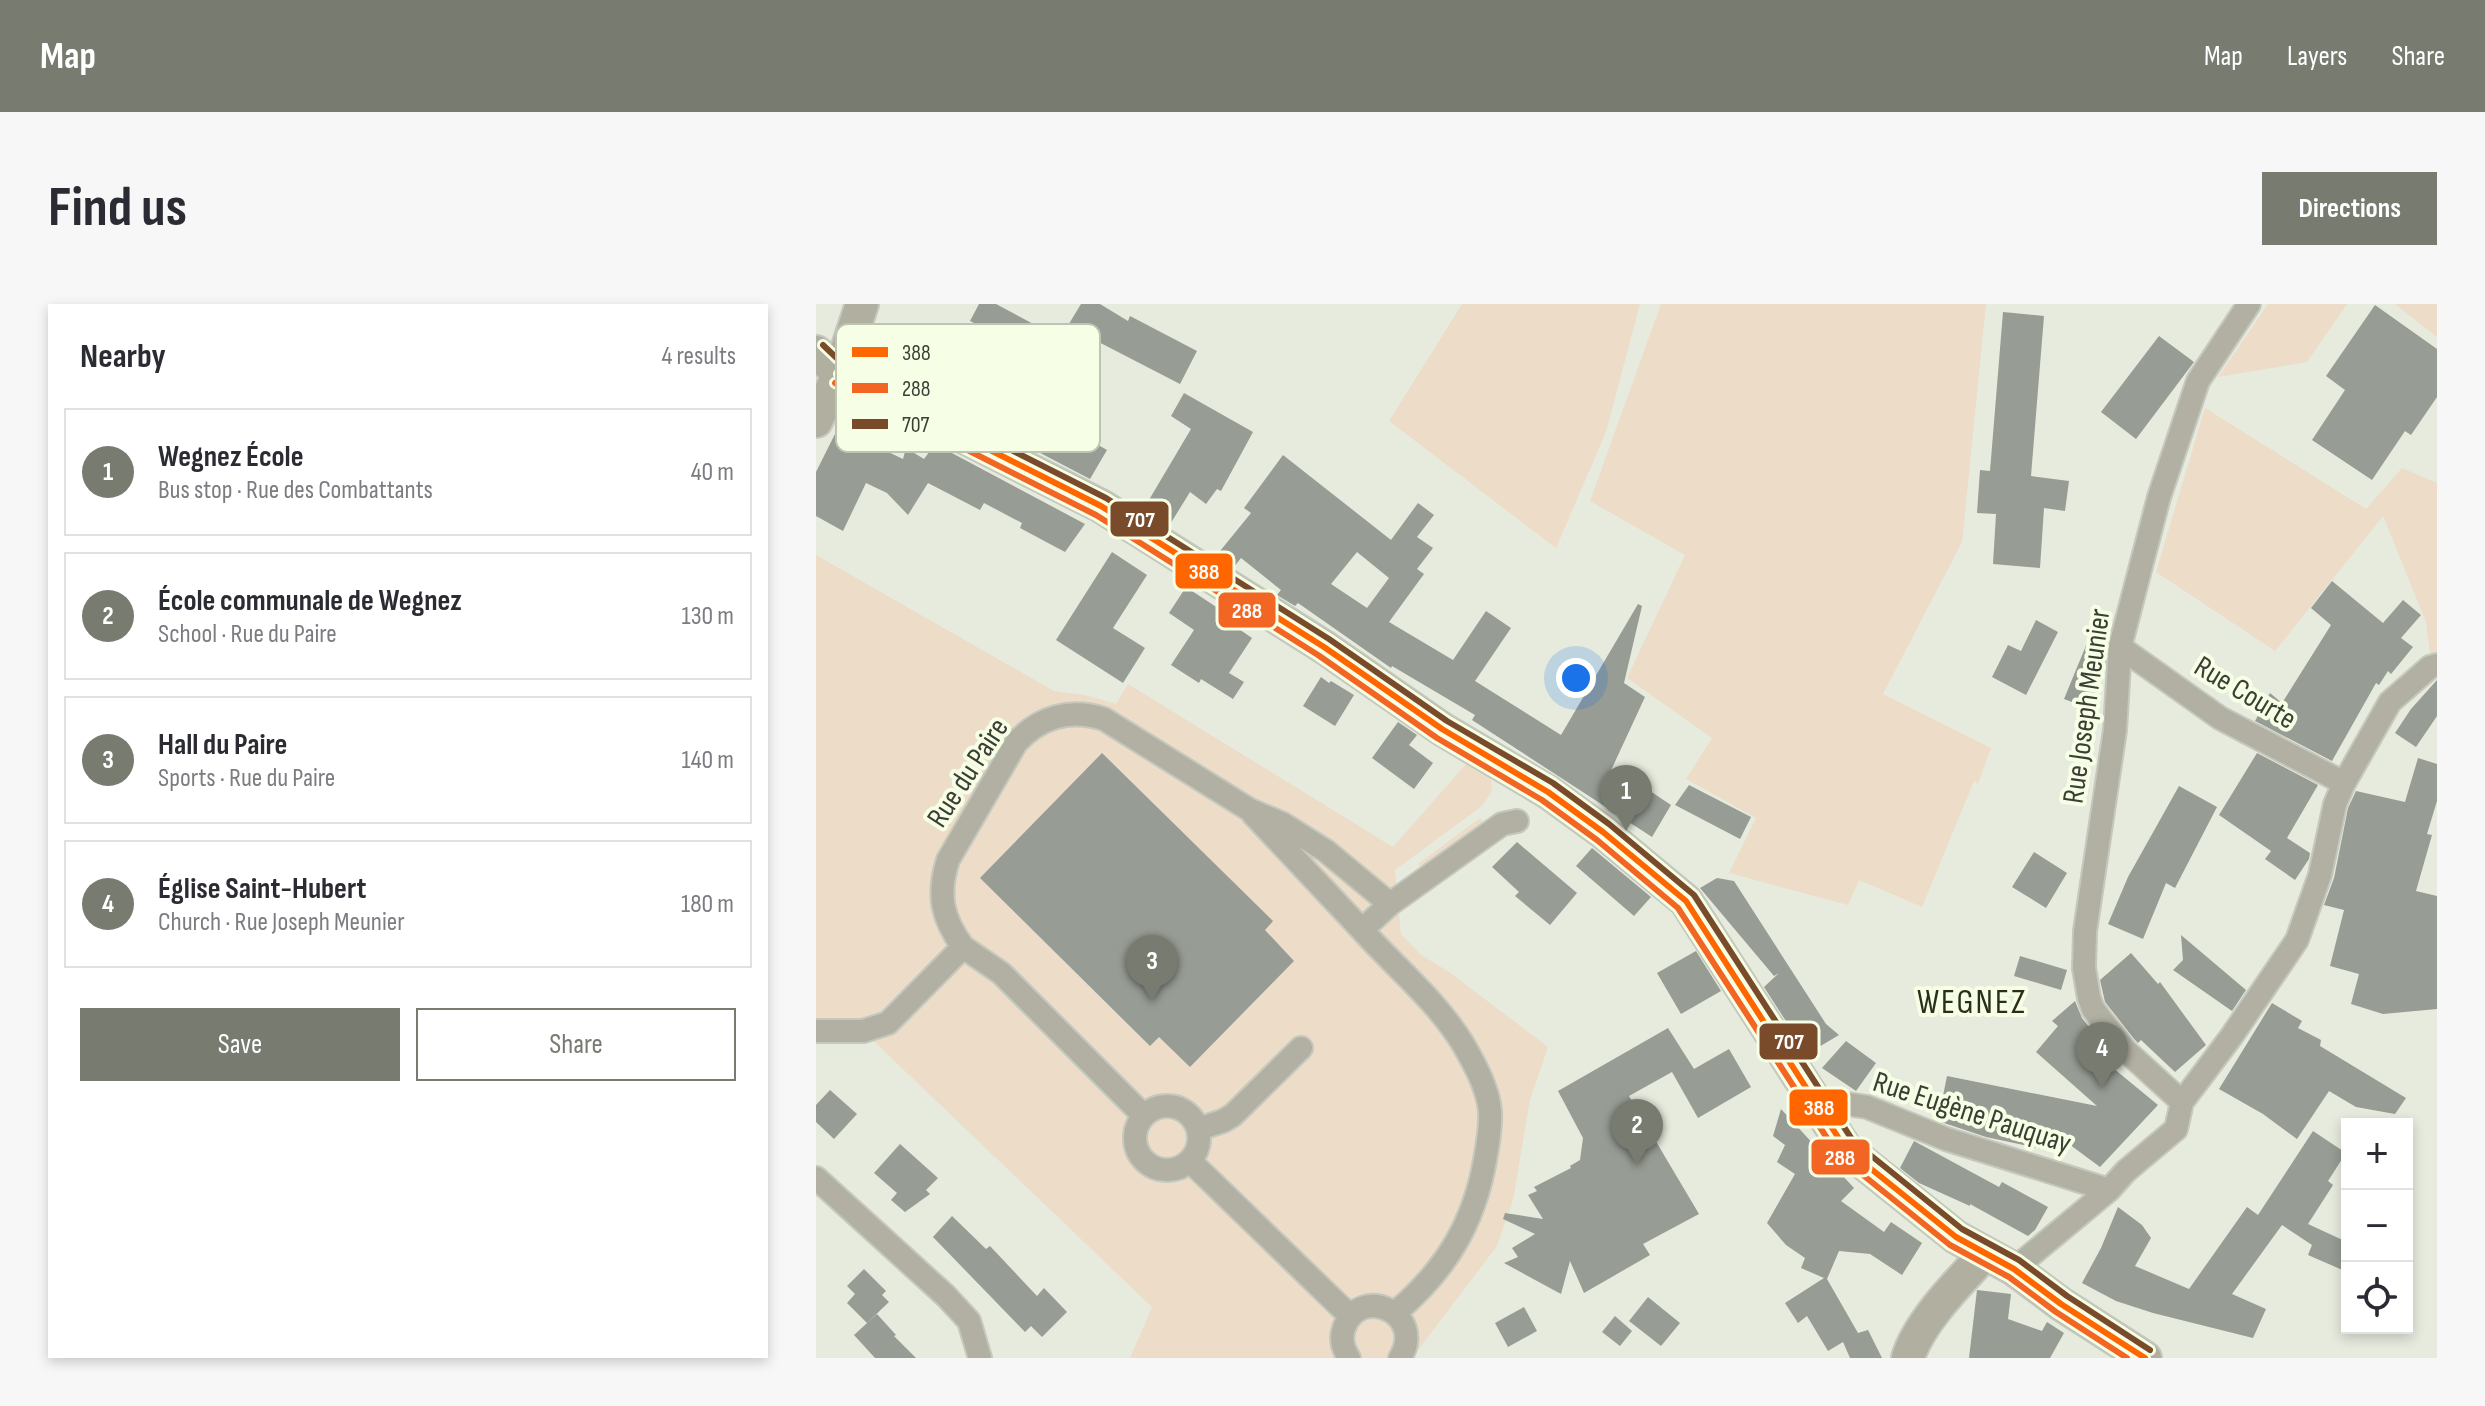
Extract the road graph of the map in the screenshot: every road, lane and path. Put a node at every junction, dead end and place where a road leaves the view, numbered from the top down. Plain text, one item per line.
1 (862, 304) edge
2 (2249, 304) edge
3 (850, 324) edge
4 (827, 363) edge
5 (819, 414) edge
6 (998, 452) edge
7 (2120, 647) junction
8 (2437, 665) edge
9 (2344, 783) junction
10 (1548, 792) junction
11 (1250, 810) junction
12 (1386, 909) junction
13 (1362, 930) junction
14 (963, 947) junction
15 (816, 1031) edge
16 (1301, 1048) dead end
17 (1814, 1099) junction
18 (2182, 1102) junction
19 (1143, 1115) junction
20 (1198, 1129) junction
21 (1190, 1161) junction
22 (816, 1178) edge
23 (2109, 1190) junction
24 (1984, 1255) junction
25 (2014, 1269) junction
26 (1395, 1313) junction
27 (1350, 1316) junction
28 (980, 1358) edge
29 (1349, 1358) edge
30 (1400, 1358) edge
31 (1908, 1358) edge
32 (2145, 1358) edge

1 - 3 street
2 - 7 street, Rue Joseph Meunier
4 - 5 street
6 - 10 street
7 - 9 street, Rue Courte
7 - 18 street, Rue Joseph Meunier
8 - 9 street
9 - 18 street
10 - 12 street
10 - 17 street
11 - 12 street, Rue du Paire
11 - 13 street, Rue du Paire
11 - 14 street, Rue du Paire
12 - 13 street
13 - 26 street, Rue du Paire
14 - 15 street
14 - 19 street, Rue du Paire
16 - 20 street
17 - 23 street, Rue Eugène Pauquay
17 - 24 street
18 - 23 street
19 - 20 street
19 - 21 street
20 - 21 street
21 - 27 street
22 - 28 street
23 - 25 street
24 - 25 street
24 - 31 street
25 - 32 street
26 - 27 street
26 - 30 street
27 - 29 street

